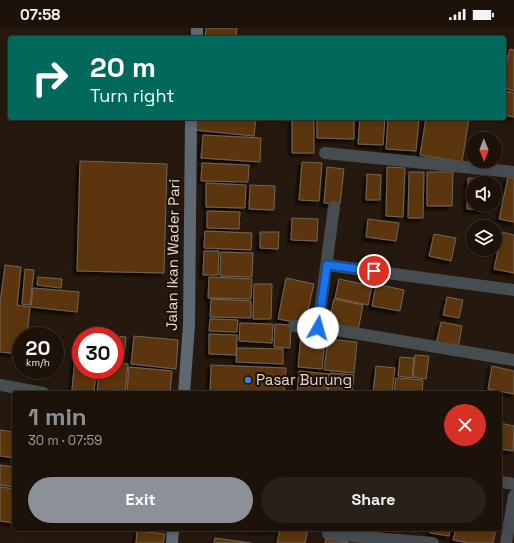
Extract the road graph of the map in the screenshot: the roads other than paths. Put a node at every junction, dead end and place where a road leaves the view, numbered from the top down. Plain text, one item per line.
1 (191, 120) edge
2 (325, 153) dead end
3 (514, 172) edge
4 (334, 206) dead end
5 (327, 265) junction
6 (514, 290) edge
7 (294, 326) dead end
8 (318, 328) junction
9 (514, 360) edge
10 (0, 385) edge
11 (32, 391) edge
12 (184, 391) edge
13 (502, 482) edge
14 (514, 484) edge
15 (514, 496) edge
16 (173, 531) edge
17 (328, 534) dead end
18 (172, 543) edge
19 (433, 543) edge
20 (506, 543) edge

1 - 12 street, Jalan Ikan Wader Pari
2 - 3 street
4 - 5 street
5 - 6 street
5 - 8 street
7 - 8 street
8 - 9 street
10 - 11 street
13 - 14 street
15 - 20 street
16 - 18 street
17 - 19 street

